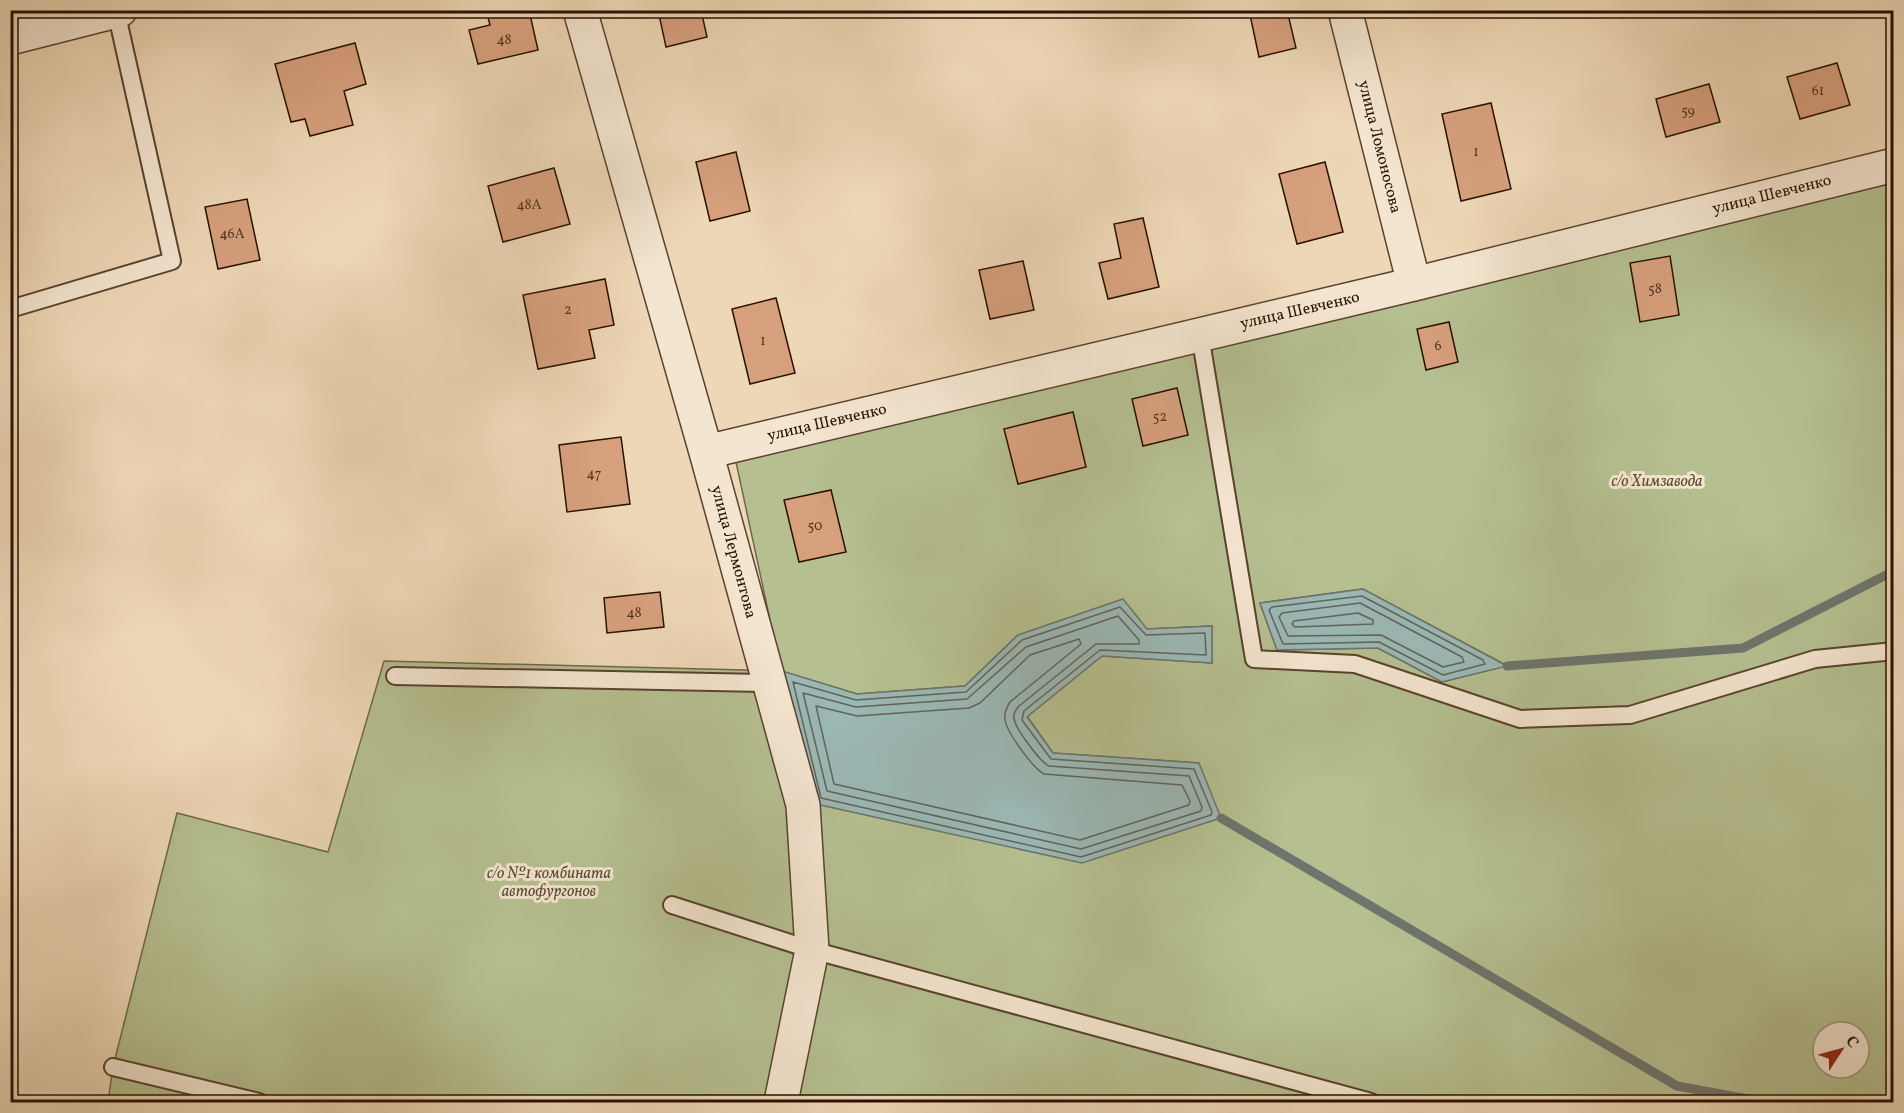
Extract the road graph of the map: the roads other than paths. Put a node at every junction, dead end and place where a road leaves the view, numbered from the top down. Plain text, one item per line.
1 (580, 10) edge
2 (1345, 10) edge
3 (118, 11) edge
4 (10, 39) edge
5 (1893, 165) edge
6 (1414, 284) junction
7 (10, 309) edge
8 (1200, 335) junction
9 (706, 452) junction
10 (1893, 651) edge
11 (395, 676) dead end
12 (768, 683) junction
13 (672, 905) dead end
14 (812, 950) junction
15 (113, 1067) dead end
16 (259, 1102) edge
17 (781, 1102) edge
18 (1371, 1102) edge

1 - 9 street, улица Лермонтова
2 - 6 street, улица Ломоносова
3 - 4 street
3 - 7 lane
5 - 6 street, улица Шевченко
6 - 8 street, улица Шевченко
8 - 9 street, улица Шевченко
8 - 10 lane
9 - 12 street, улица Лермонтова
11 - 12 lane
12 - 14 street, улица Лермонтова
13 - 14 lane
14 - 17 street, улица Лермонтова
14 - 18 lane
15 - 16 lane

